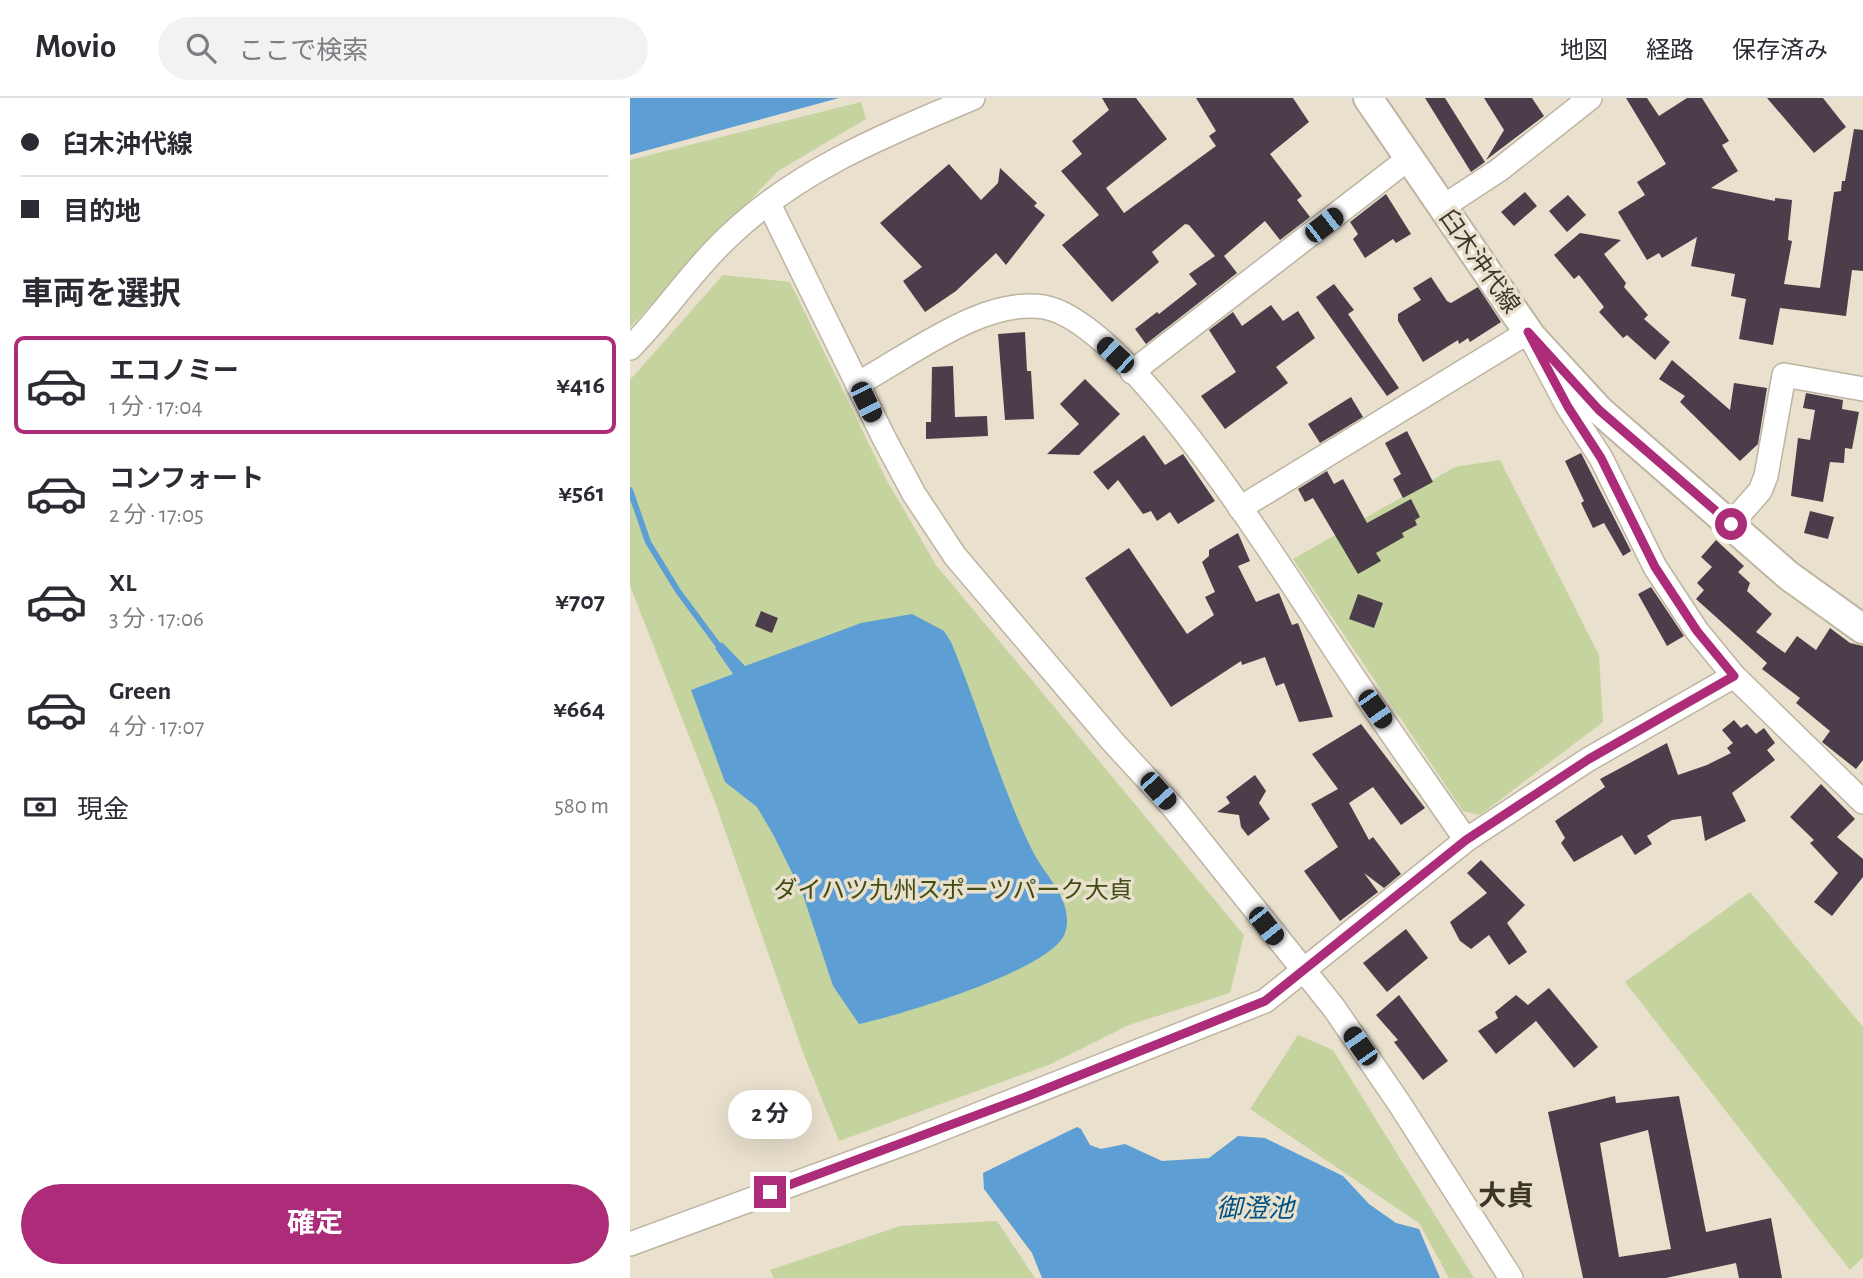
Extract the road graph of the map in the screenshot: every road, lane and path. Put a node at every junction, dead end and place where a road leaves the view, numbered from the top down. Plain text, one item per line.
1 (973, 98) edge
2 (1368, 98) edge
3 (1590, 98) edge
4 (1408, 159) junction
5 (769, 204) junction
6 (1441, 208) junction
7 (1528, 332) junction
8 (630, 348) edge
9 (1132, 372) junction
10 (857, 384) junction
11 (1863, 390) edge
12 (1240, 508) junction
13 (1731, 524) junction
14 (1863, 629) edge
15 (1734, 676) junction
16 (1863, 802) edge
17 (1466, 840) junction
18 (1303, 973) junction
19 (630, 1244) edge
20 (1511, 1278) edge

1 - 5 street
2 - 4 main road, 臼木沖代線
3 - 6 street
4 - 6 main road, 臼木沖代線
4 - 9 street
5 - 8 street
5 - 10 street
6 - 7 main road, 臼木沖代線
7 - 12 street
7 - 13 main road, 臼木沖代線
7 - 15 street
9 - 10 street
9 - 12 street
10 - 18 street
11 - 13 street
12 - 17 street
13 - 14 main road, 臼木沖代線
15 - 16 street
15 - 17 street
17 - 18 street
18 - 19 street
18 - 20 street

